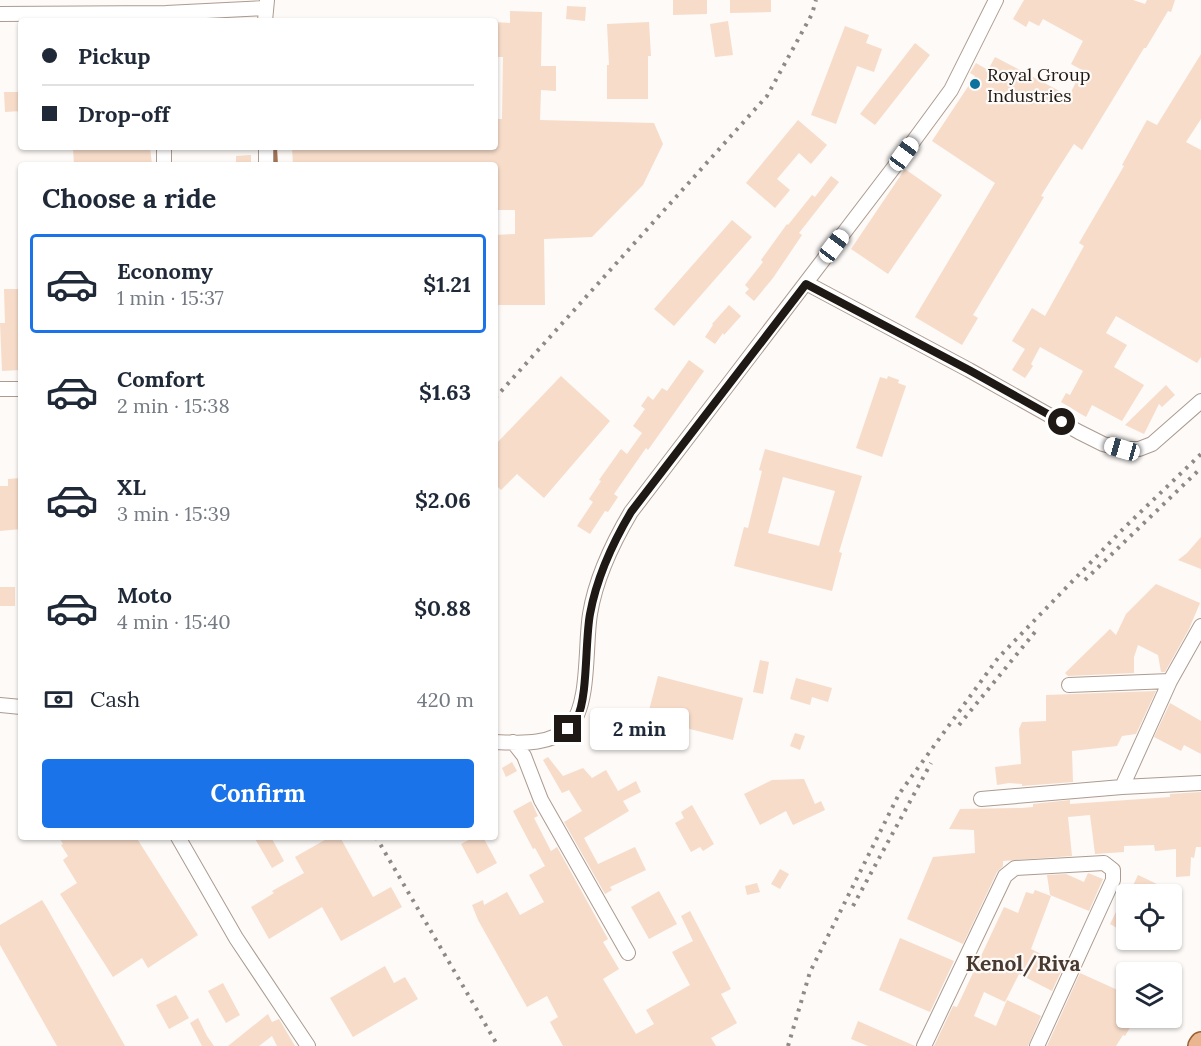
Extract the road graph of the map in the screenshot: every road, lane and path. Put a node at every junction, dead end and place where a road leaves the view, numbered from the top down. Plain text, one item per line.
1 (996, 0) edge
2 (266, 10) edge
3 (0, 14) edge
4 (166, 17) edge
5 (806, 284) junction
6 (0, 389) edge
7 (18, 389) edge
8 (1201, 401) edge
9 (1201, 626) edge
10 (1170, 681) junction
11 (1069, 685) dead end
12 (0, 705) edge
13 (18, 707) edge
14 (498, 742) edge
15 (513, 742) junction
16 (1201, 783) edge
17 (1122, 787) junction
18 (981, 799) dead end
19 (180, 840) edge
20 (628, 953) dead end
21 (308, 1046) edge
22 (924, 1046) edge
23 (1037, 1046) edge

1 - 5 street
2 - 4 street
3 - 4 street
5 - 8 street
5 - 15 street
6 - 7 street
9 - 10 street
10 - 11 street
10 - 17 street
12 - 13 street
14 - 15 street
15 - 20 street
16 - 17 street
17 - 18 street
19 - 21 street
22 - 23 street

